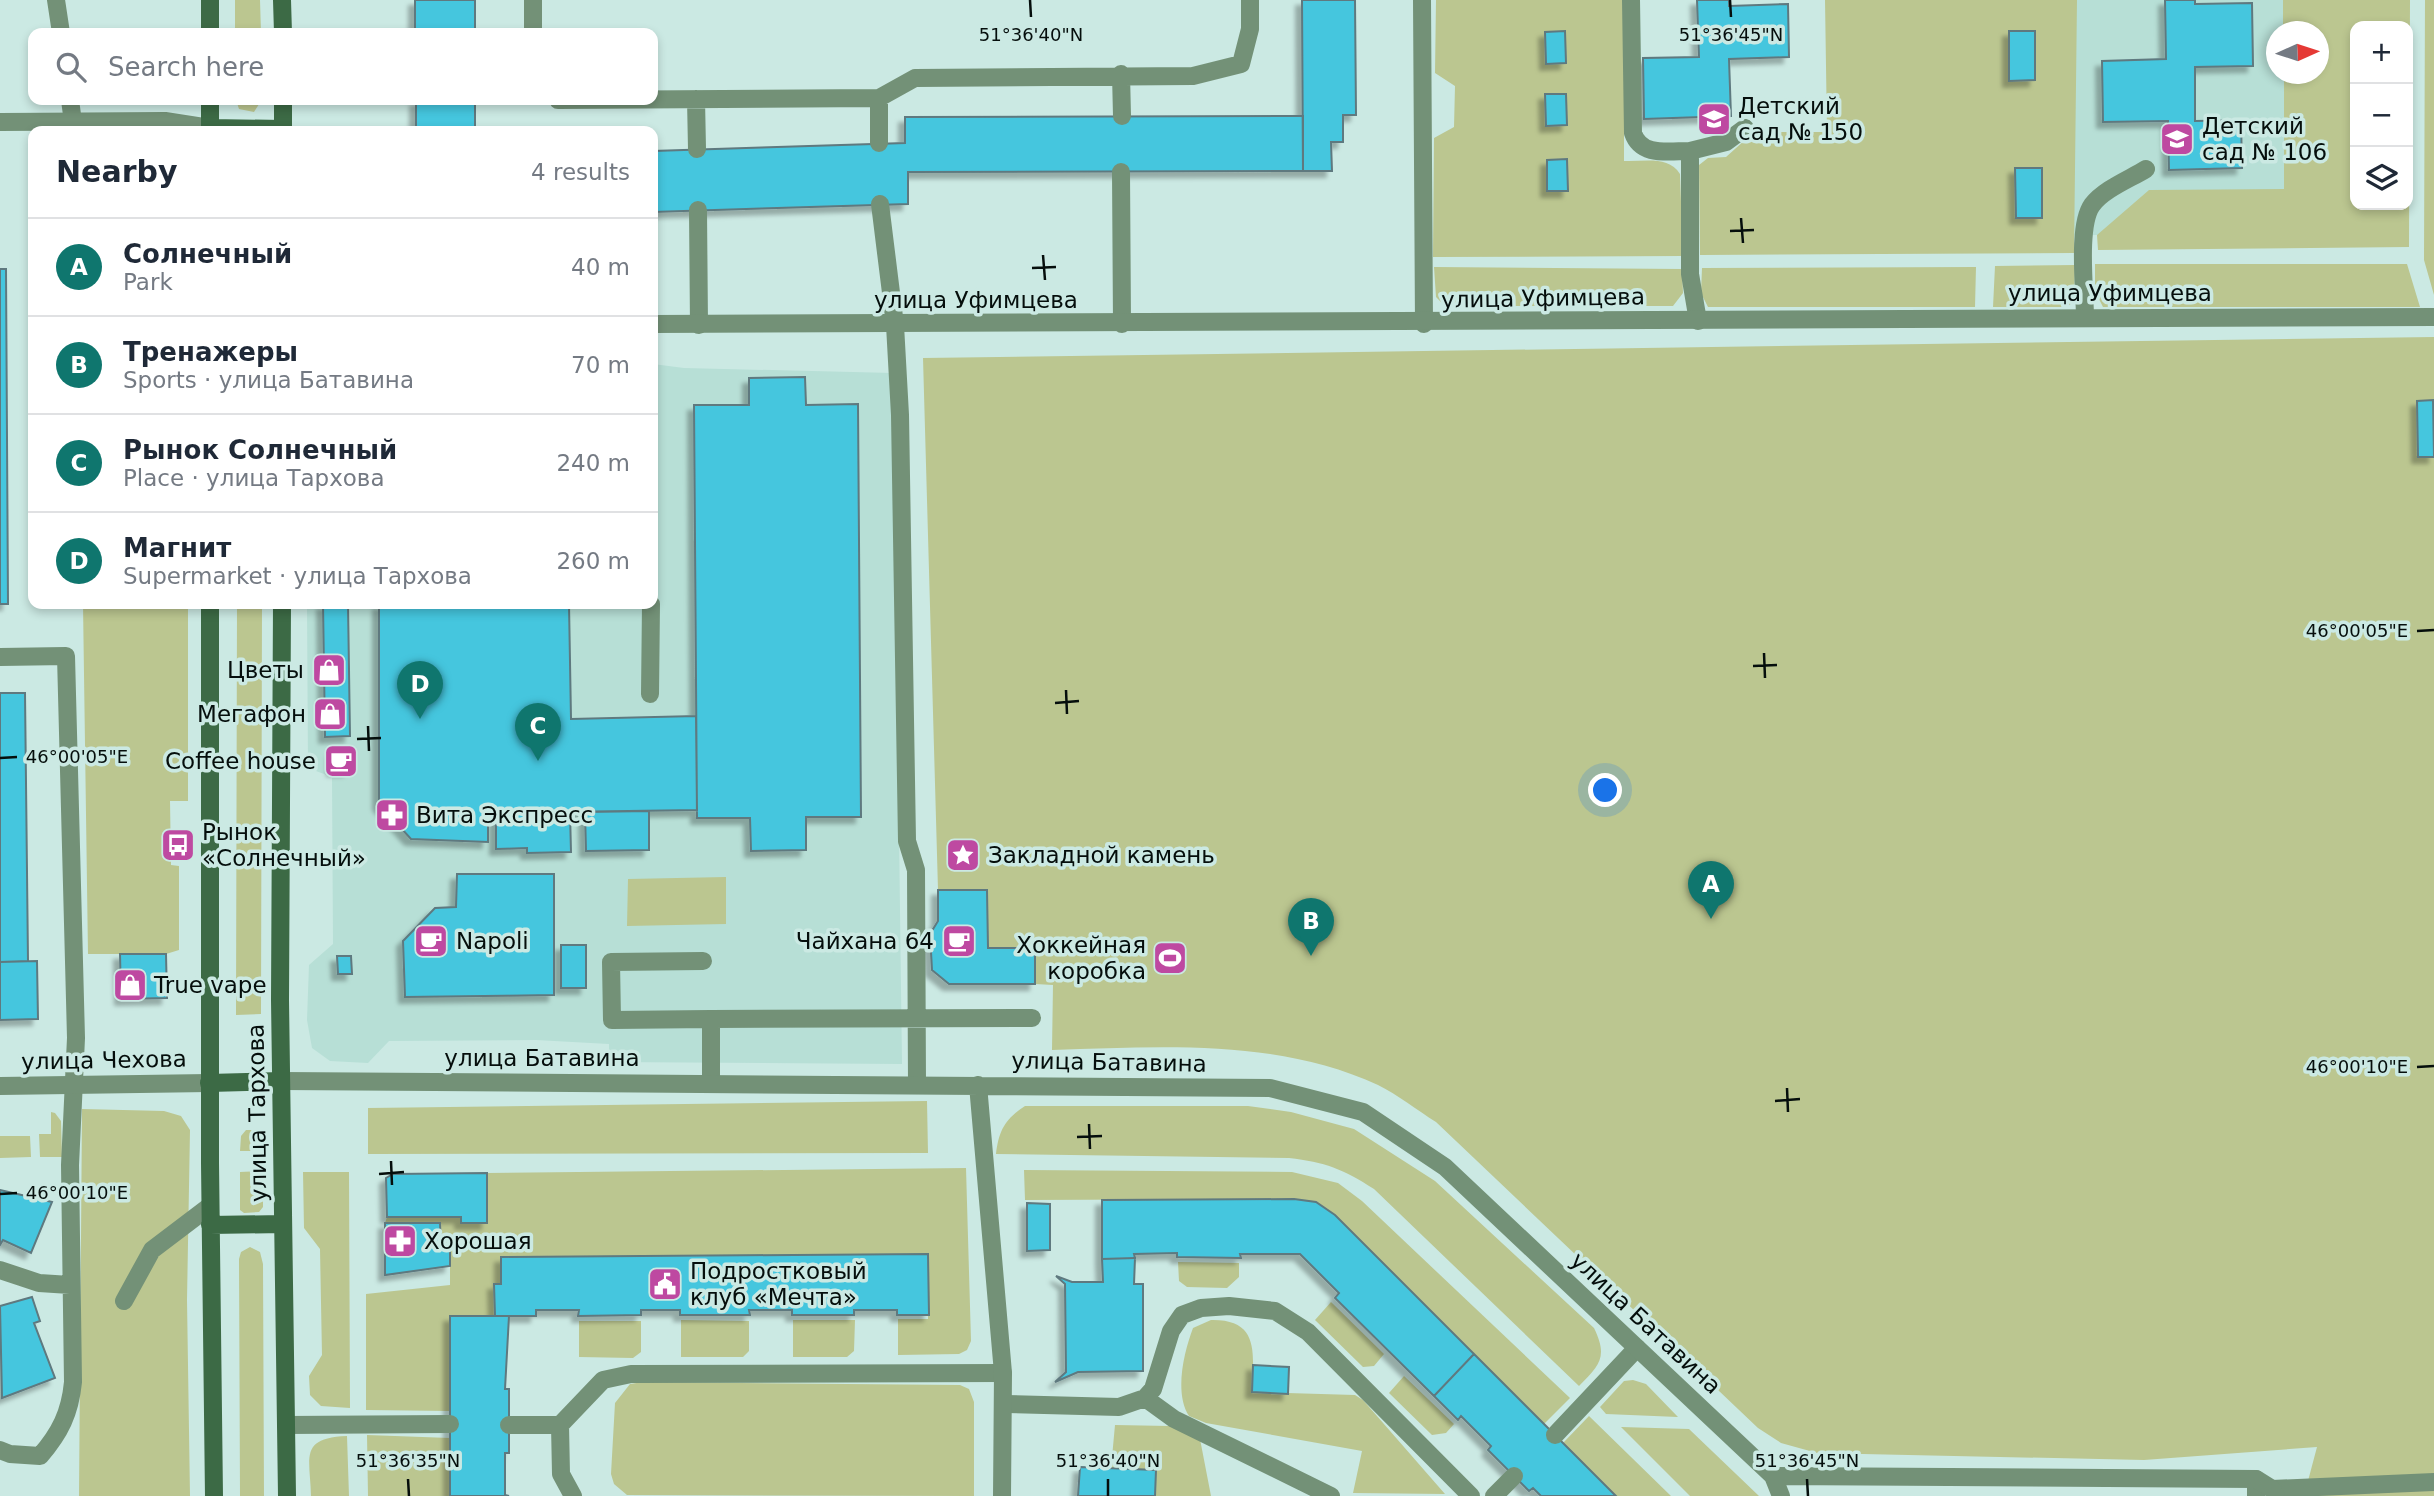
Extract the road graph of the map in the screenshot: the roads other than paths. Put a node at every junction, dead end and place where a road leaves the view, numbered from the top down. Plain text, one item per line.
1 (56, 0) edge
2 (210, 0) edge
3 (282, 0) edge
4 (533, 0) edge
5 (1251, 0) edge
6 (1422, 0) edge
7 (1631, 0) edge
8 (60, 28) edge
9 (210, 28) edge
10 (283, 28) edge
11 (533, 28) edge
12 (1121, 74) junction
13 (879, 98) junction
14 (658, 99) edge
15 (695, 99) junction
16 (71, 105) edge
17 (210, 105) edge
18 (283, 105) edge
19 (1122, 116) dead end
20 (0, 122) edge
21 (73, 122) junction
22 (190, 126) edge
23 (210, 126) edge
24 (283, 126) edge
25 (1745, 128) dead end
26 (879, 143) dead end
27 (697, 149) dead end
28 (1690, 151) junction
29 (2146, 169) dead end
30 (1121, 172) dead end
31 (880, 204) dead end
32 (698, 211) dead end
33 (2085, 317) junction
34 (2434, 317) edge
35 (1698, 321) junction
36 (658, 324) edge
37 (1122, 324) junction
38 (1424, 324) junction
39 (699, 325) junction
40 (895, 325) junction
41 (210, 609) edge
42 (282, 609) edge
43 (651, 609) edge
44 (0, 657) edge
45 (650, 694) dead end
46 (703, 961) dead end
47 (917, 1018) junction
48 (1032, 1018) dead end
49 (712, 1019) junction
50 (281, 1081) junction
51 (209, 1083) junction
52 (711, 1083) junction
53 (917, 1084) junction
54 (72, 1085) junction
55 (978, 1085) junction
56 (0, 1086) edge
57 (210, 1206) junction
58 (283, 1224) junction
59 (210, 1225) junction
60 (0, 1270) edge
61 (70, 1285) junction
62 (124, 1301) dead end
63 (1637, 1348) junction
64 (1003, 1373) junction
65 (1145, 1398) junction
66 (1005, 1404) junction
67 (450, 1424) dead end
68 (286, 1425) junction
69 (509, 1425) dead end
70 (560, 1425) junction
71 (1555, 1435) dead end
72 (0, 1450) edge
73 (1514, 1476) dead end
74 (1773, 1476) junction
75 (2434, 1482) edge
76 (2265, 1490) edge
77 (214, 1496) edge
78 (287, 1496) edge
79 (573, 1496) edge
80 (1002, 1496) edge
81 (1331, 1496) edge
82 (1471, 1496) edge
83 (1494, 1496) edge
84 (1781, 1496) edge

1 - 8 street
2 - 9 main road
3 - 10 main road
4 - 11 street
5 - 12 street
6 - 38 street
7 - 28 street
12 - 13 street
12 - 19 street
13 - 15 street
13 - 26 street
14 - 15 street
15 - 27 street
16 - 21 street
17 - 23 main road
18 - 24 main road
20 - 21 street
21 - 22 street
25 - 28 street
28 - 35 street
29 - 33 street
30 - 37 street
31 - 40 street
32 - 39 street
33 - 34 street, улица Уфимцева
33 - 35 street, улица Уфимцева
35 - 38 street, улица Уфимцева
36 - 39 street, улица Уфимцева
37 - 38 street, улица Уфимцева
37 - 40 street, улица Уфимцева
39 - 40 street, улица Уфимцева
40 - 47 street
41 - 51 main road, улица Тархова
42 - 50 main road, улица Тархова
43 - 45 street
44 - 54 street
46 - 49 street
47 - 48 street
47 - 49 street
47 - 53 street
49 - 52 street
50 - 51 main road
50 - 52 street, улица Батавина
50 - 58 main road, улица Тархова
51 - 54 street, улица Чехова
51 - 57 main road, улица Тархова
52 - 53 street, улица Батавина
53 - 55 street, улица Батавина
54 - 56 street, улица Чехова
54 - 61 street
55 - 63 street, улица Батавина
55 - 64 street
57 - 59 main road, улица Тархова
57 - 62 street
58 - 59 main road
58 - 68 main road, улица Тархова
59 - 77 main road, улица Тархова
60 - 61 street
61 - 72 street
63 - 71 street
63 - 74 street, улица Батавина
64 - 66 street
64 - 70 street
65 - 66 street
65 - 81 street
65 - 82 street
66 - 80 street
67 - 68 street
68 - 78 main road, улица Тархова
69 - 70 street
70 - 79 street
73 - 83 street
74 - 76 street
74 - 84 street, улица Батавина
75 - 76 street

